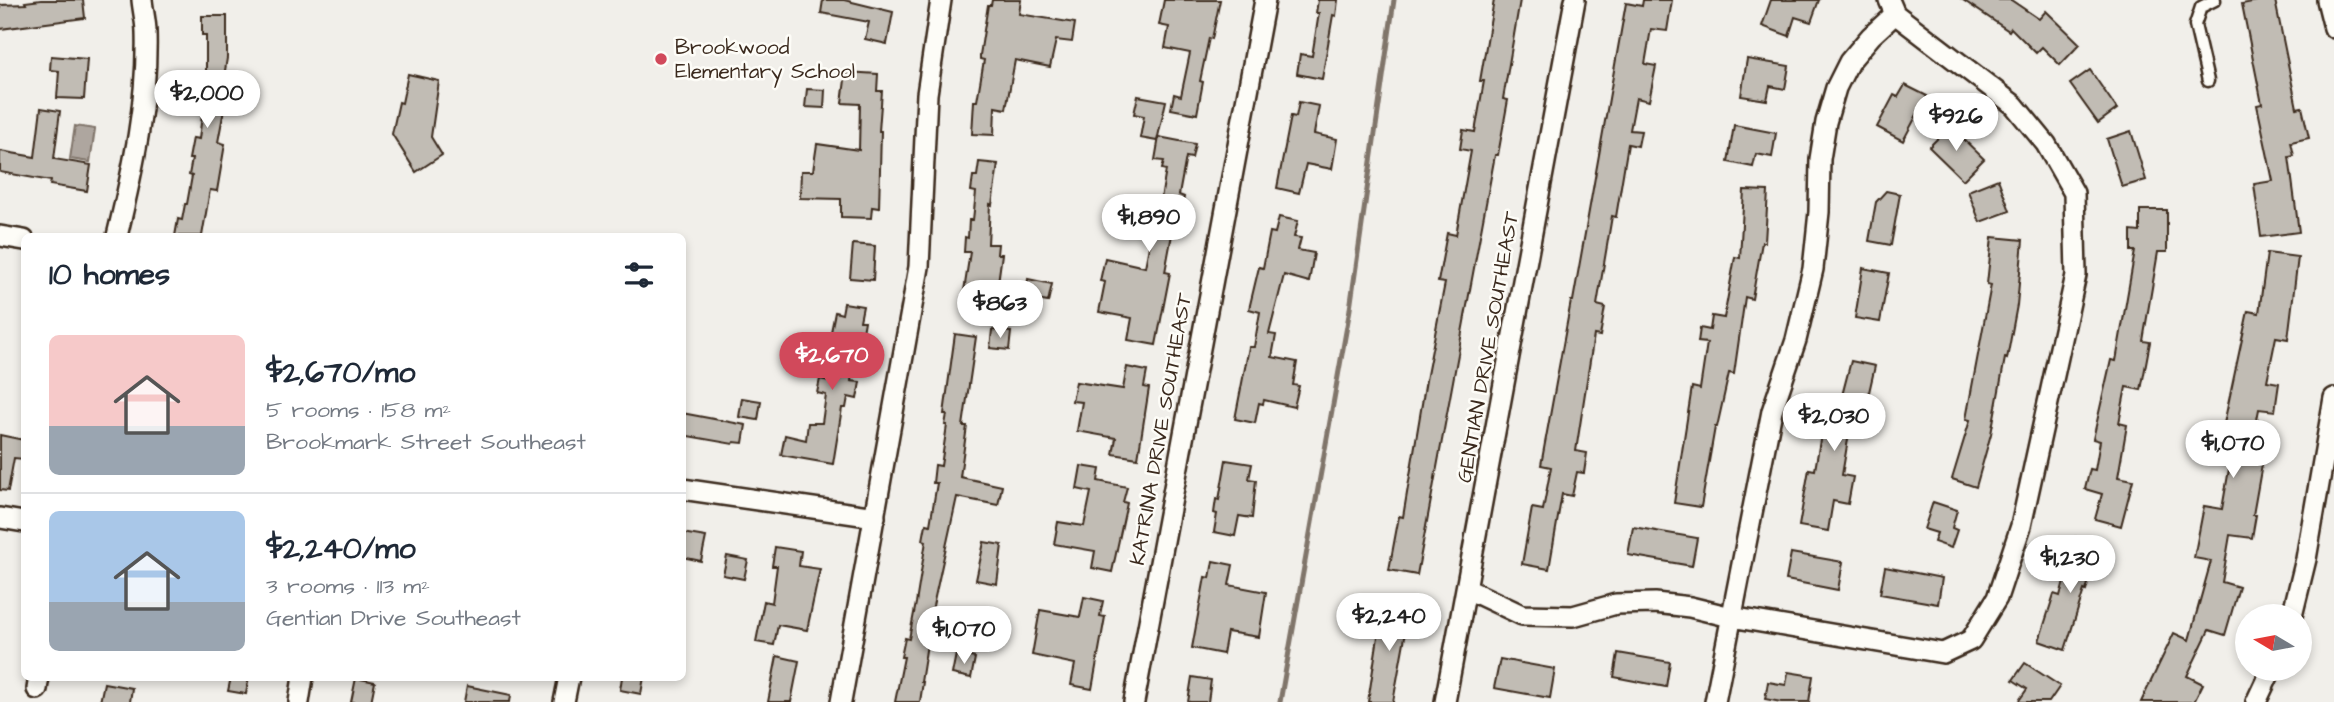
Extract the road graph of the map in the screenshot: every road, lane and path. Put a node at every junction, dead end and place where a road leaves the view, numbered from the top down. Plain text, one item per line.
1 (142, 0) edge
2 (941, 0) edge
3 (1265, 0) edge
4 (1575, 0) edge
5 (2215, 0) edge
6 (2327, 0) edge
7 (1892, 7) edge
8 (2334, 28) edge
9 (2208, 81) dead end
10 (118, 233) edge
11 (0, 236) edge
12 (21, 240) edge
13 (2334, 398) edge
14 (686, 490) edge
15 (875, 517) junction
16 (0, 518) edge
17 (21, 522) edge
18 (1467, 589) junction
19 (2295, 604) edge
20 (1731, 617) junction
21 (302, 681) edge
22 (568, 681) edge
23 (2266, 681) edge
24 (299, 702) edge
25 (564, 702) edge
26 (841, 702) edge
27 (1134, 702) edge
28 (1445, 702) edge
29 (1715, 702) edge
30 (2256, 702) edge

1 - 10 street
2 - 15 street
3 - 27 street, KATRINA DRIVE SOUTHEAST
4 - 18 street, GENTIAN DRIVE SOUTHEAST
5 - 9 lane
6 - 8 street
7 - 20 street
7 - 20 street
11 - 12 street
13 - 19 street
14 - 15 street
15 - 26 street
16 - 17 street
18 - 20 street
18 - 28 street, GENTIAN DRIVE SOUTHEAST
20 - 29 street
21 - 24 street
22 - 25 street
23 - 30 street

